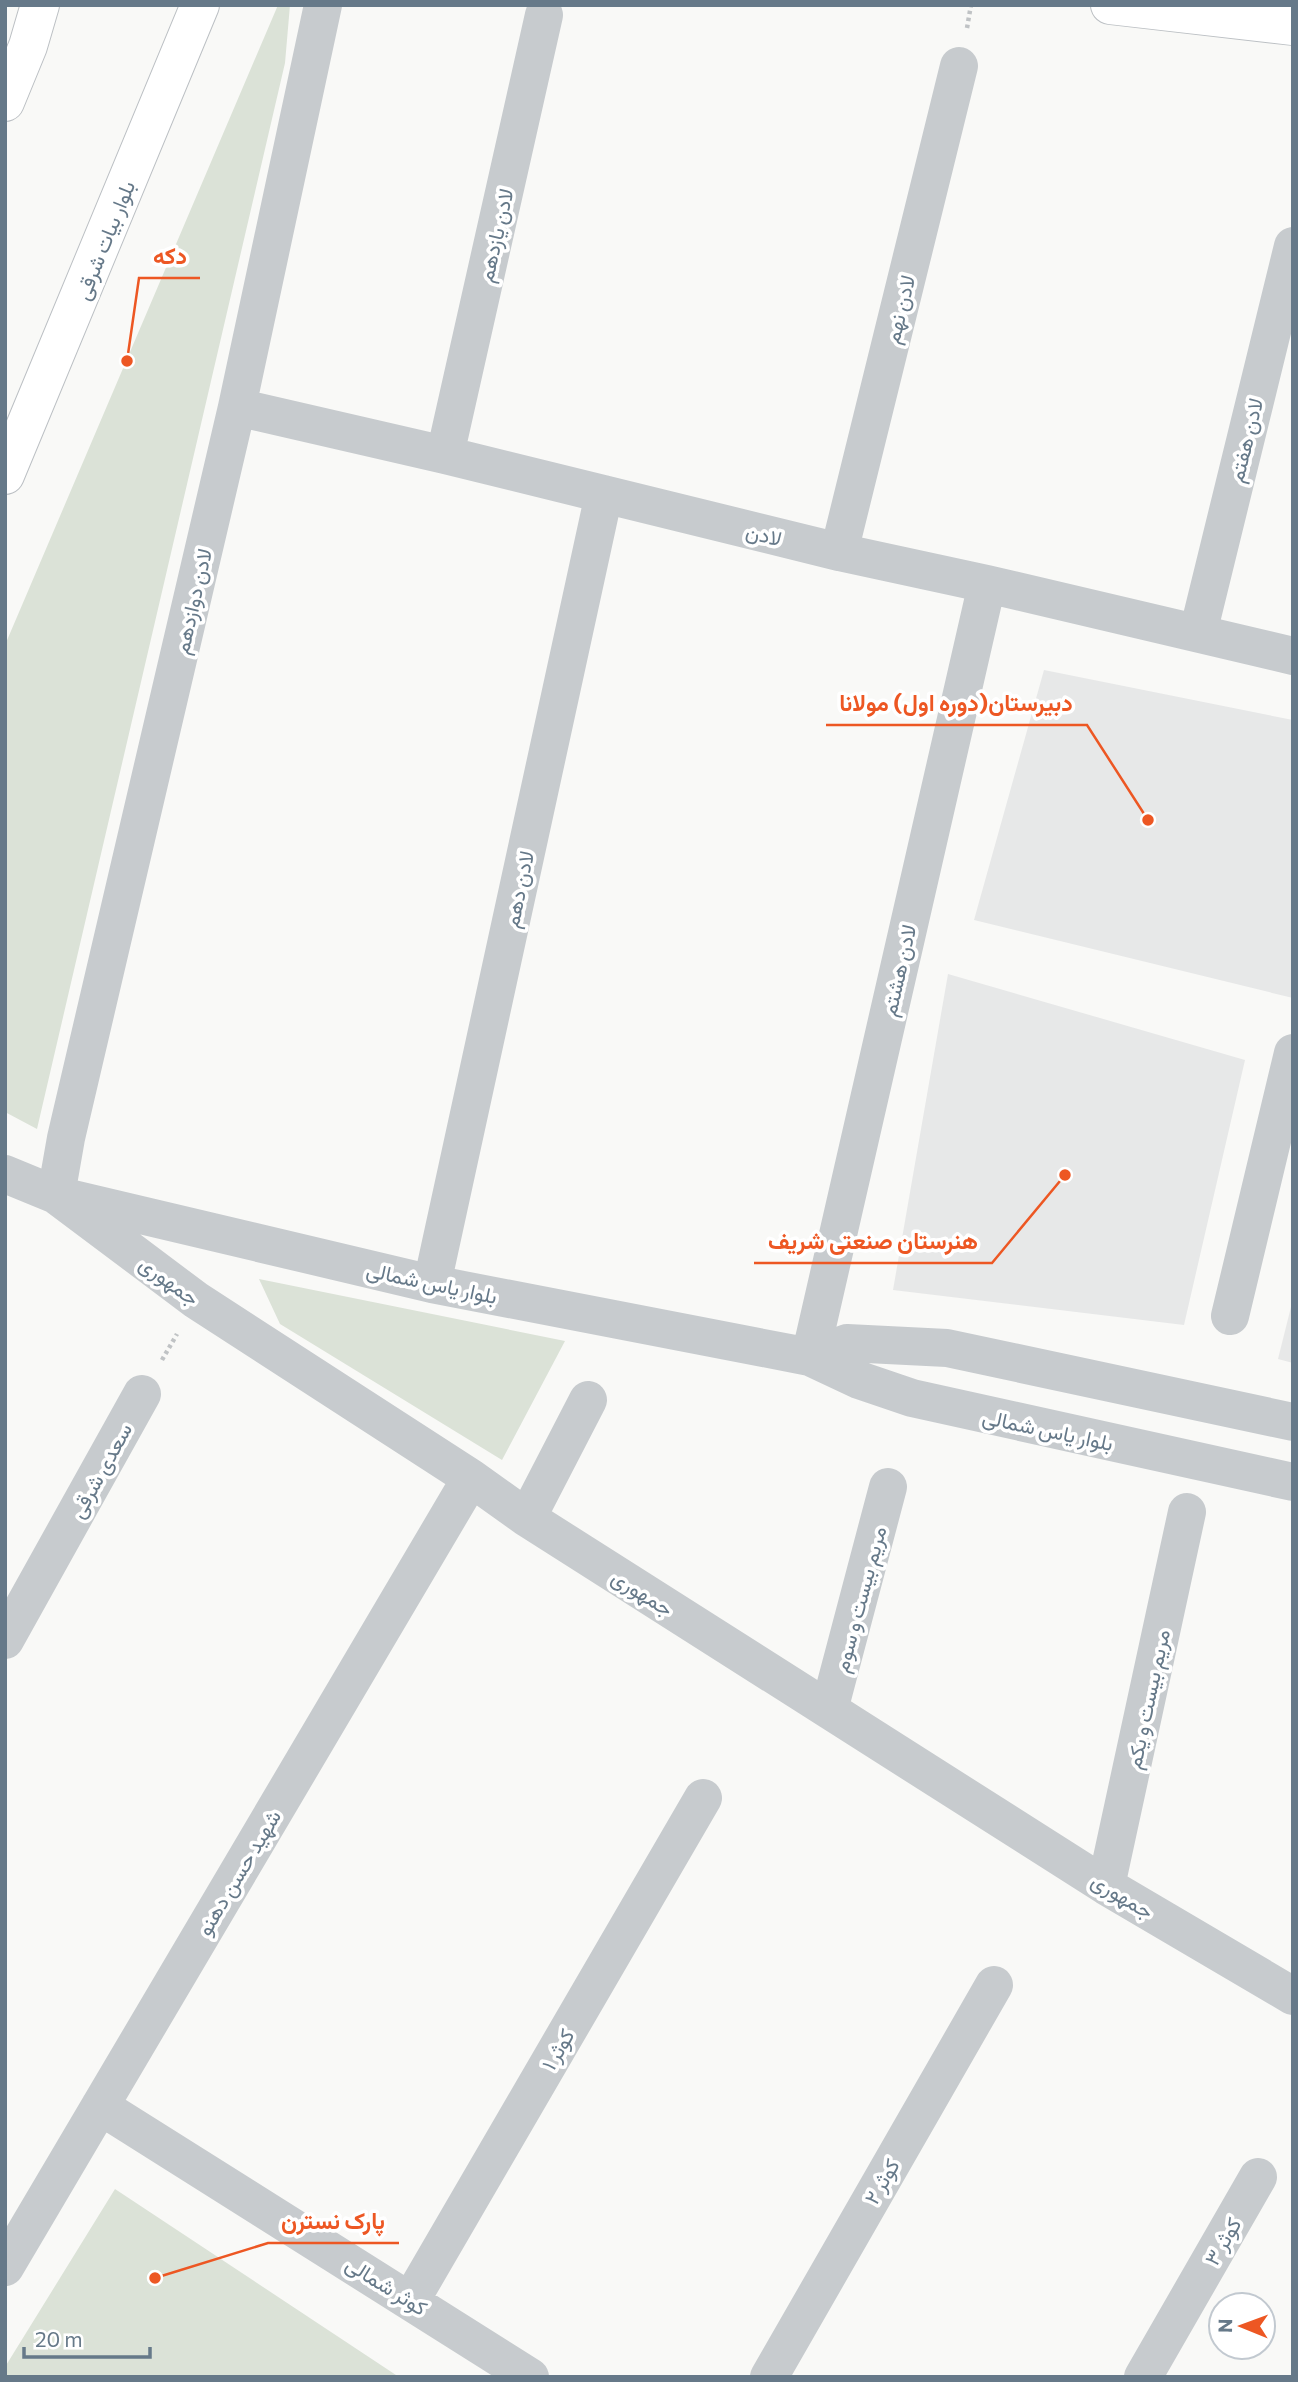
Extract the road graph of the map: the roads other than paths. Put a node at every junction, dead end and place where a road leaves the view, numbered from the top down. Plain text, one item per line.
1 (15, 5) edge
2 (40, 5) edge
3 (200, 5) edge
4 (323, 5) edge
5 (1110, 5) edge
6 (544, 15) dead end
7 (1293, 26) edge
8 (28, 46) junction
9 (959, 66) dead end
10 (5, 102) edge
11 (1293, 246) edge
12 (237, 407) junction
13 (445, 455) junction
14 (5, 475) edge
15 (604, 494) junction
16 (838, 552) junction
17 (986, 584) junction
18 (1198, 634) junction
19 (1293, 656) edge
20 (1293, 1053) edge
21 (5, 1174) edge
22 (56, 1195) junction
23 (432, 1284) junction
24 (1230, 1316) dead end
25 (810, 1357) junction
26 (142, 1394) road end
27 (588, 1399) dead end
28 (1293, 1422) edge
29 (471, 1478) junction
30 (1293, 1482) edge
31 (888, 1487) dead end
32 (1187, 1512) dead end
33 (527, 1518) junction
34 (5, 1640) edge
35 (829, 1710) junction
36 (703, 1798) dead end
37 (1106, 1886) junction
38 (994, 1985) dead end
39 (1293, 1996) edge
40 (100, 2106) junction
41 (1258, 2177) dead end
42 (5, 2267) edge
43 (411, 2300) junction
44 (530, 2377) edge
45 (769, 2377) edge
46 (1143, 2377) edge

1 - 8 main road
2 - 8 main road
3 - 14 main road, بلوار بیات شرقی
4 - 12 street, لادن دوازدهم
5 - 7 main road
6 - 13 street, لادن یازدهم
8 - 10 main road
9 - 16 street, لادن نهم
11 - 18 street, لادن هفتم
12 - 13 street, لادن
12 - 22 street, لادن دوازدهم
13 - 15 street, لادن
15 - 16 street, لادن
15 - 23 street, لادن دهم
16 - 17 street, لادن
17 - 18 street, لادن
17 - 25 street, لادن هشتم
18 - 19 street, لادن
20 - 24 street
21 - 22 street, جمهوری
22 - 23 street, بلوار یاس شمالی
22 - 29 street, جمهوری
23 - 25 street, بلوار یاس شمالی
25 - 28 street
25 - 30 street, بلوار یاس شمالی
26 - 34 street, سعدی شرقی
27 - 33 street
29 - 33 street, جمهوری
29 - 40 street, شهید حسن دهنو
31 - 35 street, مریم بیست و سوم
32 - 37 street, مریم بیست و یکم
33 - 35 street, جمهوری
35 - 37 street, جمهوری
36 - 43 street, کوثر ۱
37 - 39 street, جمهوری
38 - 45 street, کوثر ۲
40 - 42 street, شهید حسن دهنو
40 - 43 street, کوثر شمالی
41 - 46 street, کوثر ۳
43 - 44 street, کوثر شمالی

